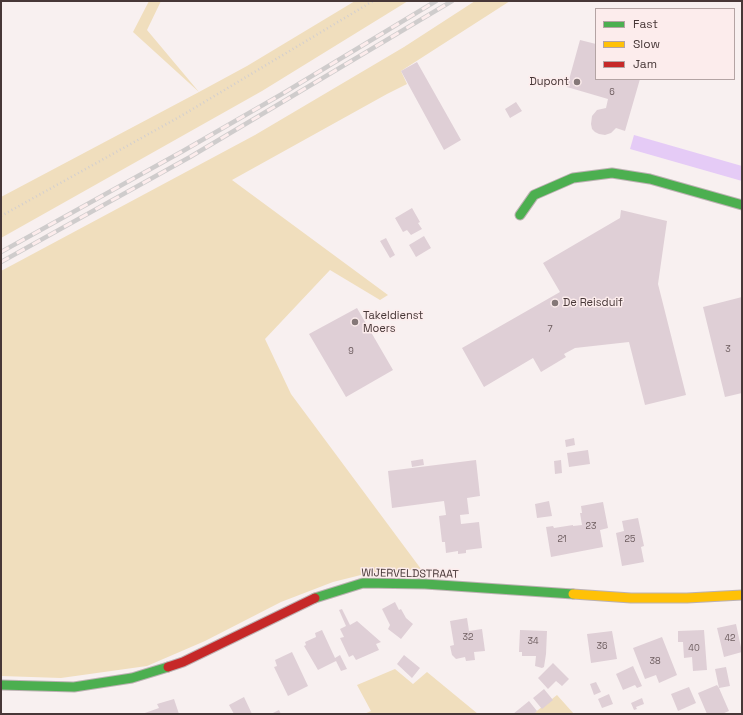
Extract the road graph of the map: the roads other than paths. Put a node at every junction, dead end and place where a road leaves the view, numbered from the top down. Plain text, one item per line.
1 (742, 205) edge
2 (520, 215) dead end
3 (742, 595) edge
4 (1, 685) edge

1 - 2 street
3 - 4 street, WIJERVELDSTRAAT

